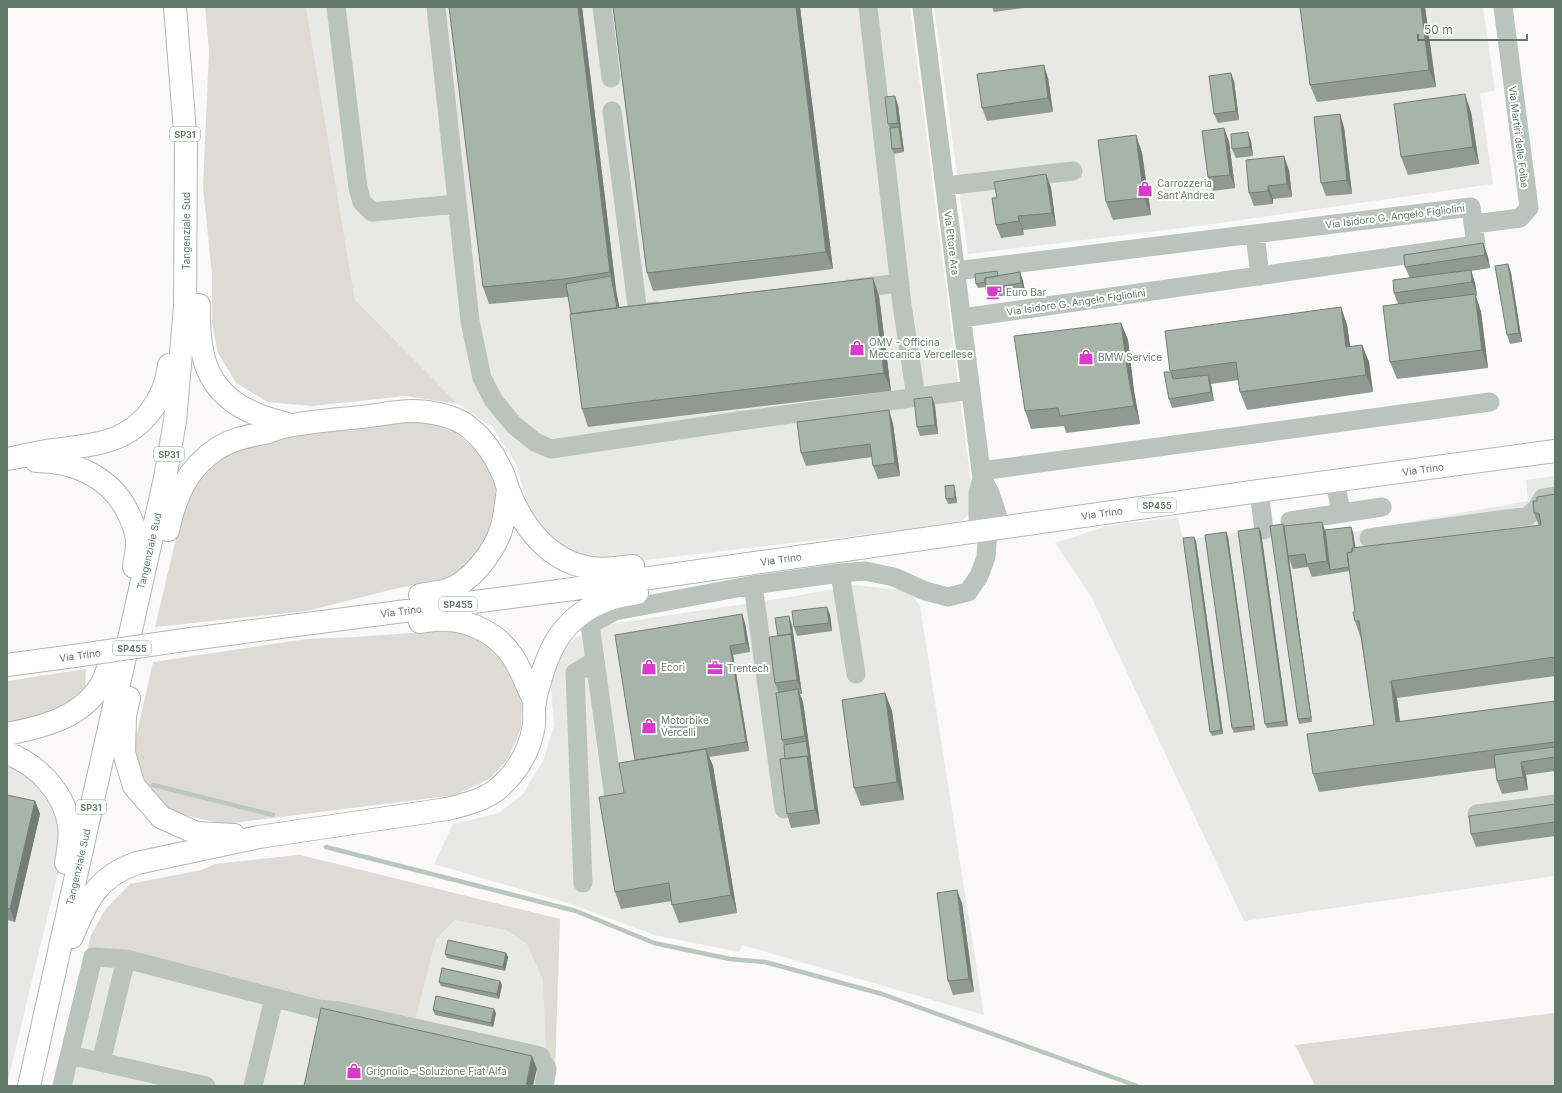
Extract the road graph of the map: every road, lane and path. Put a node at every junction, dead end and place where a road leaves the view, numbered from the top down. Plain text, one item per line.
1 (175, 7) edge
2 (336, 7) edge
3 (436, 7) edge
4 (602, 7) edge
5 (868, 7) edge
6 (922, 7) edge
7 (1502, 7) edge
8 (612, 78) dead end
9 (612, 111) dead end
10 (1073, 171) dead end
11 (945, 186) junction
12 (458, 204) junction
13 (1474, 224) junction
14 (1255, 234) junction
15 (186, 260) junction
16 (956, 271) junction
17 (1260, 276) junction
18 (900, 283) junction
19 (828, 292) edge
20 (185, 307) junction
21 (670, 310) edge
22 (962, 318) junction
23 (971, 390) junction
24 (916, 397) junction
25 (1490, 402) dead end
26 (291, 425) junction
27 (1555, 451) edge
28 (7, 460) edge
29 (981, 475) junction
30 (1335, 480) junction
31 (508, 490) junction
32 (1259, 490) junction
33 (1555, 496) edge
34 (1382, 507) dead end
35 (1341, 513) junction
36 (1290, 521) dead end
37 (988, 530) junction
38 (1264, 530) dead end
39 (1369, 538) dead end
40 (760, 562) junction
41 (840, 573) junction
42 (753, 585) junction
43 (138, 598) junction
44 (344, 618) junction
45 (130, 635) junction
46 (595, 661) junction
47 (7, 665) edge
48 (856, 674) dead end
49 (535, 702) junction
50 (7, 734) edge
51 (7, 753) edge
52 (614, 798) edge
53 (1555, 804) edge
54 (784, 809) edge
55 (1477, 814) edge
56 (259, 837) junction
57 (583, 883) dead end
58 (126, 959) junction
59 (53, 980) junction
60 (274, 998) junction
61 (41, 1033) junction
62 (70, 1055) junction
63 (102, 1062) junction
64 (29, 1086) edge
65 (62, 1086) edge
66 (206, 1086) edge
67 (253, 1086) edge
68 (544, 1086) edge

1 - 15 main road, Tangenziale Sud / SP31
2 - 12 street
3 - 12 street
4 - 8 street
5 - 18 street
6 - 11 street, Via Ettore Ara
7 - 13 street, Via Martiri delle Foibe
9 - 21 street
10 - 11 street
11 - 16 street, Via Ettore Ara
12 - 24 street
13 - 14 street, Via Isidoro G. Angelo Figliolini
13 - 17 street, Via Isidoro G. Angelo Figliolini
14 - 16 street, Via Isidoro G. Angelo Figliolini
14 - 17 street
15 - 20 main road, Tangenziale Sud / SP31
15 - 26 main road
16 - 22 street, Via Ettore Ara
17 - 22 street, Via Isidoro G. Angelo Figliolini
18 - 19 street
18 - 24 street
20 - 28 main road
20 - 43 main road, Tangenziale Sud / SP31
22 - 23 street, Via Ettore Ara
23 - 24 street
23 - 29 street, Via Ettore Ara
25 - 29 street
26 - 31 main road
26 - 43 main road
27 - 30 main road, Via Trino / SP455
28 - 43 main road
29 - 37 street, Via Ettore Ara
30 - 32 main road, Via Trino / SP455
30 - 35 street
31 - 40 main road
31 - 44 main road
32 - 37 main road, Via Trino / SP455
32 - 38 street
33 - 39 street
34 - 35 street
35 - 36 street
37 - 40 main road, Via Trino / SP455
37 - 41 street
40 - 44 main road, Via Trino / SP455
40 - 49 main road
41 - 42 street
41 - 48 street
42 - 46 street
42 - 54 street
43 - 45 main road, Tangenziale Sud / SP31
44 - 47 main road, Via Trino / SP455, bridge
44 - 49 main road
45 - 50 main road
45 - 56 main road
45 - 59 main road, Tangenziale Sud / SP31
46 - 52 street
46 - 57 street
49 - 56 main road
51 - 61 main road
53 - 55 street
56 - 59 main road
58 - 60 street
58 - 62 street
58 - 63 street
59 - 61 main road, Tangenziale Sud / SP31
60 - 67 street
60 - 68 street
61 - 64 main road, Tangenziale Sud / SP31
62 - 63 street
62 - 65 street
63 - 66 street

